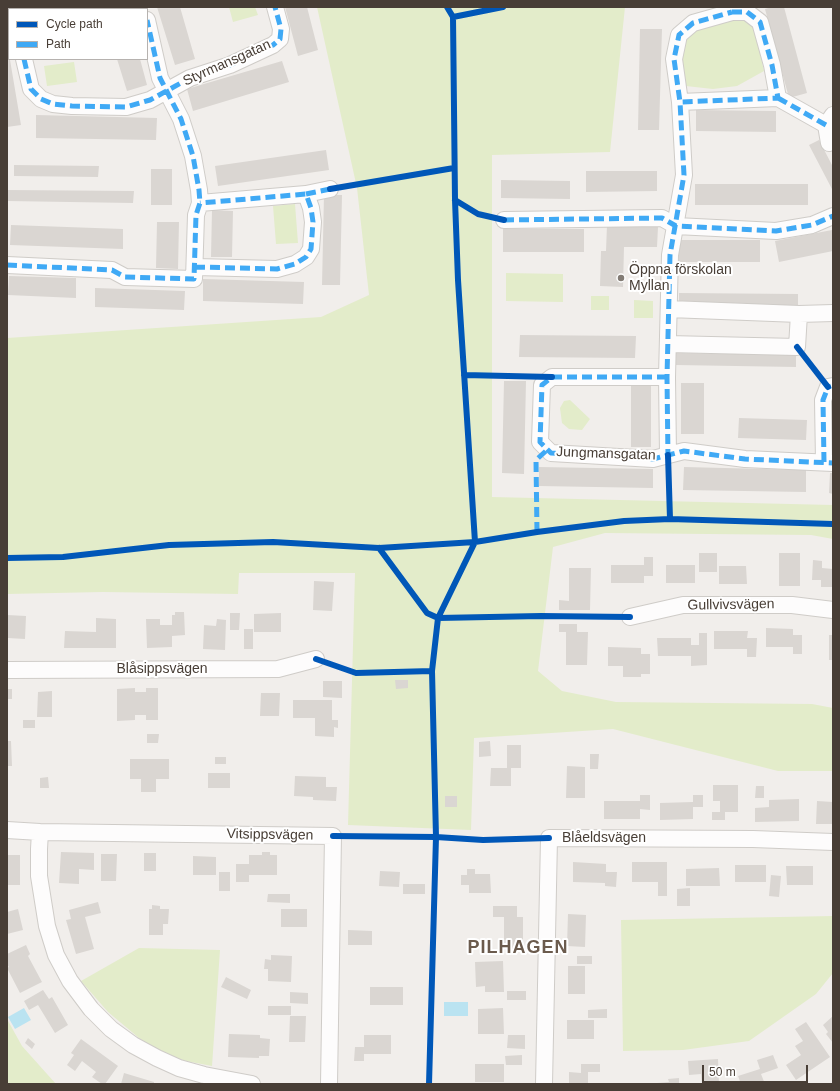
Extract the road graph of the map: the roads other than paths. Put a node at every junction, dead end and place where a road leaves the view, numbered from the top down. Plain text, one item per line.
1 (275, 7) edge
2 (148, 24) edge
3 (24, 60) edge
4 (166, 90) junction
5 (778, 98) junction
6 (680, 102) junction
7 (829, 120) edge
8 (829, 143) dead end
9 (330, 189) dead end
10 (306, 194) junction
11 (200, 203) junction
12 (833, 216) edge
13 (504, 220) dead end
14 (676, 226) junction
15 (7, 265) edge
16 (195, 267) junction
17 (669, 309) junction
18 (833, 312) edge
19 (799, 314) junction
20 (668, 344) junction
21 (667, 377) junction
22 (833, 386) edge
23 (668, 455) junction
24 (828, 463) edge
25 (833, 610) edge
26 (630, 617) dead end
27 (316, 659) dead end
28 (7, 670) edge
29 (7, 830) edge
30 (40, 832) junction
31 (833, 842) edge
32 (252, 1084) edge
33 (329, 1084) edge
34 (544, 1084) edge

1 - 4 street, Styrmansgatan
2 - 4 street, Styrmansgatan
3 - 4 street, Styrmansgatan
4 - 11 street, Styrmansgatan
5 - 6 street
5 - 6 street, Jungmansgatan
5 - 7 street
6 - 14 street, Jungmansgatan
7 - 8 street
9 - 10 street
10 - 11 street
10 - 16 street
11 - 16 street, Styrmansgatan
12 - 14 street
13 - 14 street
14 - 17 street, Jungmansgatan
15 - 16 street
17 - 19 street
17 - 20 street, Jungmansgatan
18 - 19 street
19 - 20 street
20 - 21 street, Jungmansgatan
21 - 23 street, Jungmansgatan
21 - 23 street, Jungmansgatan
22 - 24 street, Jungmansgatan
23 - 24 street, Jungmansgatan
25 - 26 street, Gullvivsvägen
27 - 28 street, Blåsippsvägen
29 - 30 street, Vitsippsvägen
30 - 32 street
30 - 33 street, Vitsippsvägen
31 - 34 street, Blåeldsvägen

